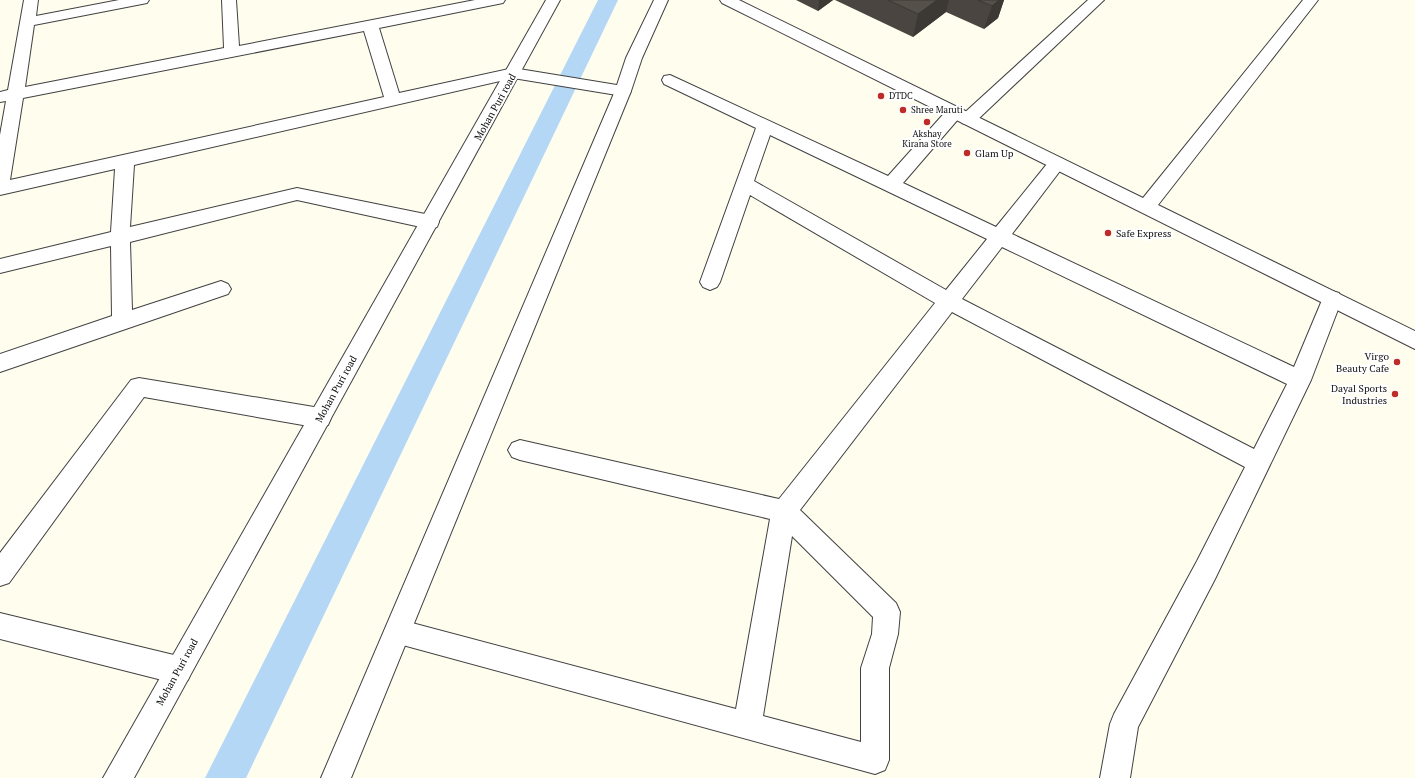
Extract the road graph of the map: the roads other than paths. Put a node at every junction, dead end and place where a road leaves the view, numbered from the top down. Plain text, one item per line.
1 (31, 0) edge
2 (142, 0) edge
3 (229, 0) edge
4 (417, 0) edge
5 (497, 0) edge
6 (553, 0) edge
7 (661, 0) edge
8 (727, 0) edge
9 (1097, 0) edge
10 (1311, 0) edge
11 (106, 4) edge
12 (424, 15) junction
13 (27, 22) junction
14 (370, 25) junction
15 (232, 52) junction
16 (513, 74) junction
17 (670, 80) dead end
18 (623, 91) junction
19 (7, 96) edge
20 (393, 100) junction
21 (961, 116) junction
22 (765, 125) junction
23 (126, 160) junction
24 (1057, 163) junction
25 (745, 184) junction
26 (890, 184) junction
27 (0, 188) edge
28 (1146, 207) junction
29 (430, 222) junction
30 (120, 237) junction
31 (1000, 237) junction
32 (0, 266) edge
33 (710, 282) dead end
34 (221, 289) dead end
35 (1332, 300) junction
36 (950, 301) junction
37 (122, 321) junction
38 (1415, 340) edge
39 (0, 363) edge
40 (1300, 380) junction
41 (320, 418) junction
42 (520, 450) dead end
43 (1259, 463) junction
44 (784, 511) junction
45 (0, 574) edge
46 (0, 626) edge
47 (397, 632) junction
48 (178, 670) junction
49 (746, 725) junction
50 (118, 778) edge
51 (336, 778) edge
52 (1115, 778) edge

1 - 13 street
2 - 11 street
3 - 15 street
4 - 12 street
5 - 12 street
6 - 16 street, Mohan Puri road
7 - 18 street
8 - 21 street
9 - 21 street
10 - 28 street
11 - 13 street
12 - 14 street
13 - 19 street
14 - 15 street
14 - 20 street
15 - 19 street
16 - 18 street
16 - 20 street
16 - 29 street, Mohan Puri road
17 - 22 street
18 - 47 street
19 - 27 street
20 - 23 street
21 - 24 street
21 - 26 street
22 - 25 street
22 - 26 street
23 - 27 street
23 - 30 street
24 - 28 street
24 - 31 street
25 - 33 street
25 - 36 street
26 - 31 street
28 - 35 street
29 - 30 street
29 - 41 street, Mohan Puri road
30 - 32 street
30 - 37 street
31 - 36 street
31 - 40 street
34 - 37 street
35 - 38 street
35 - 40 street
36 - 43 street
36 - 44 street
37 - 39 street
40 - 43 street
41 - 45 street
41 - 48 street, Mohan Puri road
42 - 44 street
43 - 52 street
44 - 49 street
44 - 49 street
46 - 48 street
47 - 49 street
47 - 51 street
48 - 50 street, Mohan Puri road

